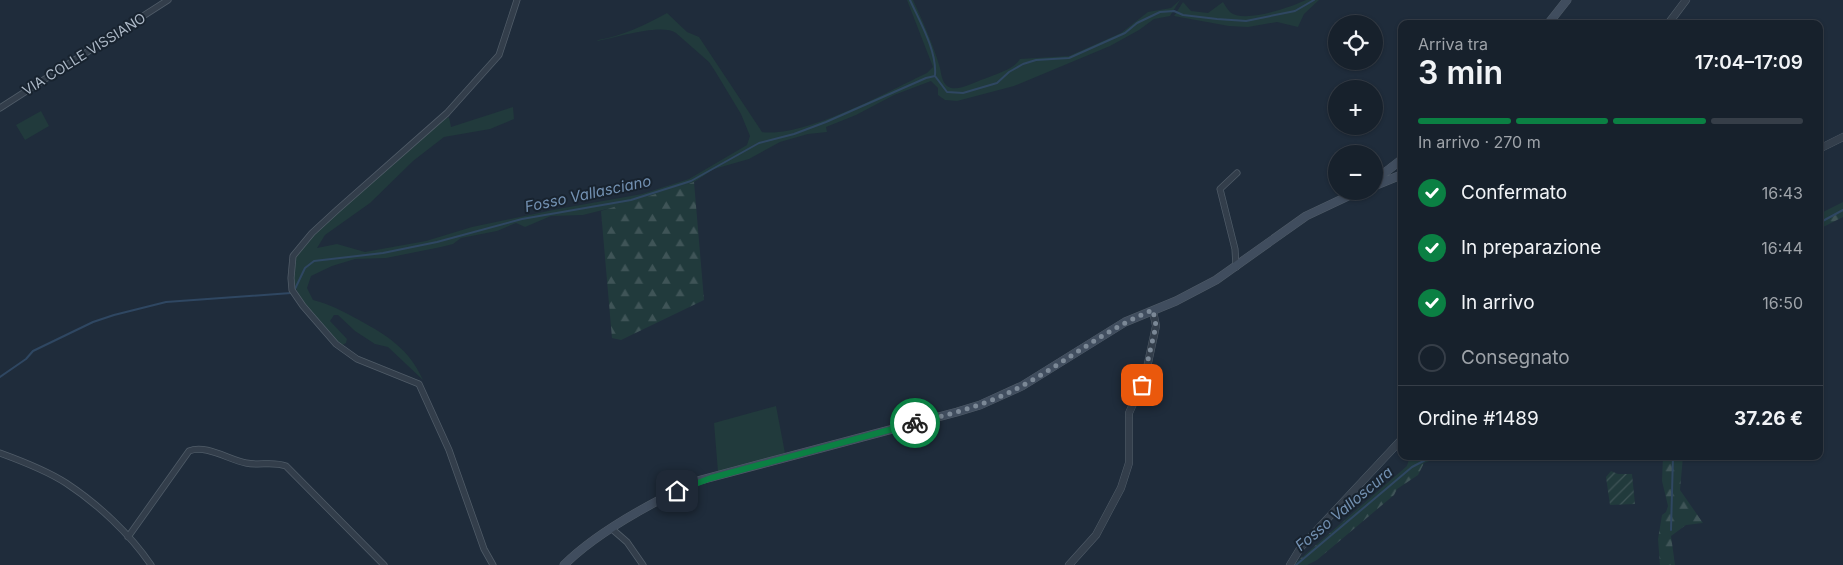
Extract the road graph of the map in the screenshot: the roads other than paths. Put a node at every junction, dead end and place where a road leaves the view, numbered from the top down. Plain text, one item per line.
1 (168, 0) edge
2 (517, 0) edge
3 (1567, 0) edge
4 (1686, 0) edge
5 (1551, 20) edge
6 (1671, 20) edge
7 (0, 108) edge
8 (1843, 138) edge
9 (1823, 147) edge
10 (1398, 162) edge
11 (1237, 173) dead end
12 (1383, 175) edge
13 (1398, 176) edge
14 (1383, 182) edge
15 (1341, 200) edge
16 (1236, 266) junction
17 (1153, 310) junction
18 (1398, 443) edge
19 (0, 453) edge
20 (612, 529) junction
21 (128, 536) junction
22 (151, 565) edge
23 (384, 565) edge
24 (493, 565) edge
25 (564, 565) edge
26 (643, 565) edge
27 (1069, 565) edge
28 (1290, 565) edge

1 - 7 street, VIA COLLE VISSIANO
2 - 24 street
3 - 5 main road
4 - 6 street
8 - 9 street
10 - 12 main road
11 - 16 street
13 - 14 main road
15 - 16 main road
16 - 17 main road
17 - 20 main road
17 - 27 street
18 - 28 street
19 - 21 street
20 - 25 main road
20 - 26 street
21 - 22 street
21 - 23 street

